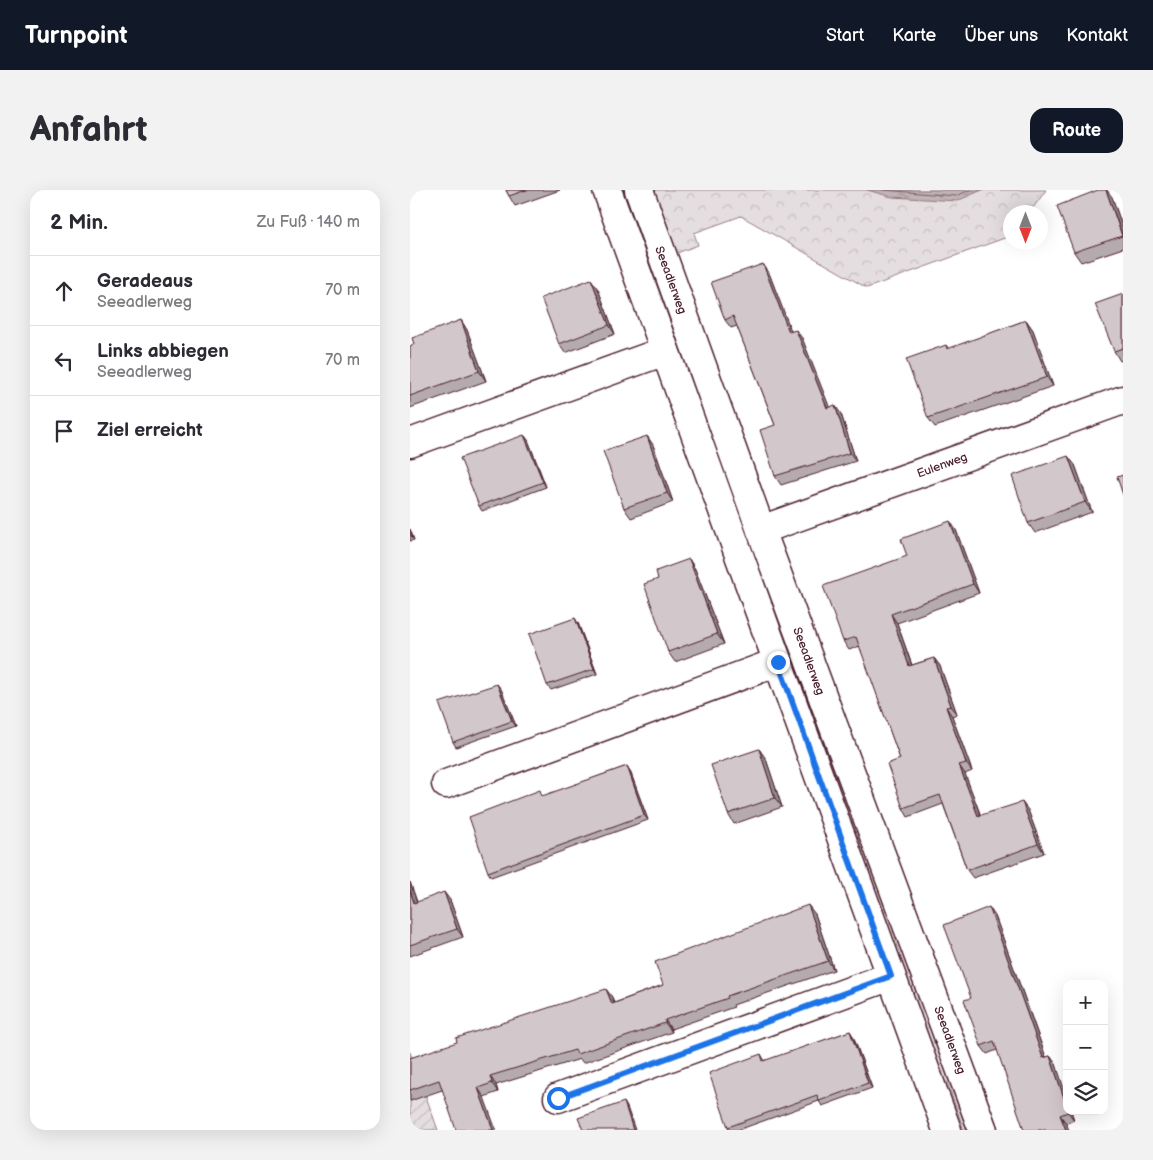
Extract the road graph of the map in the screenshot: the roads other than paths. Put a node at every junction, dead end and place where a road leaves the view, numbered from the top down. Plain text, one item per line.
1 (607, 190) edge
2 (639, 190) edge
3 (665, 351) junction
4 (1123, 400) edge
5 (410, 443) edge
6 (761, 530) junction
7 (778, 662) junction
8 (446, 784) dead end
9 (891, 976) junction
10 (558, 1098) dead end
11 (947, 1130) edge
12 (983, 1130) edge

1 - 3 street
2 - 6 street, Seeadlerweg
3 - 5 street
3 - 7 street
4 - 6 street, Eulenweg
6 - 12 street, Seeadlerweg
7 - 8 street
7 - 9 street
9 - 10 street
9 - 11 street

